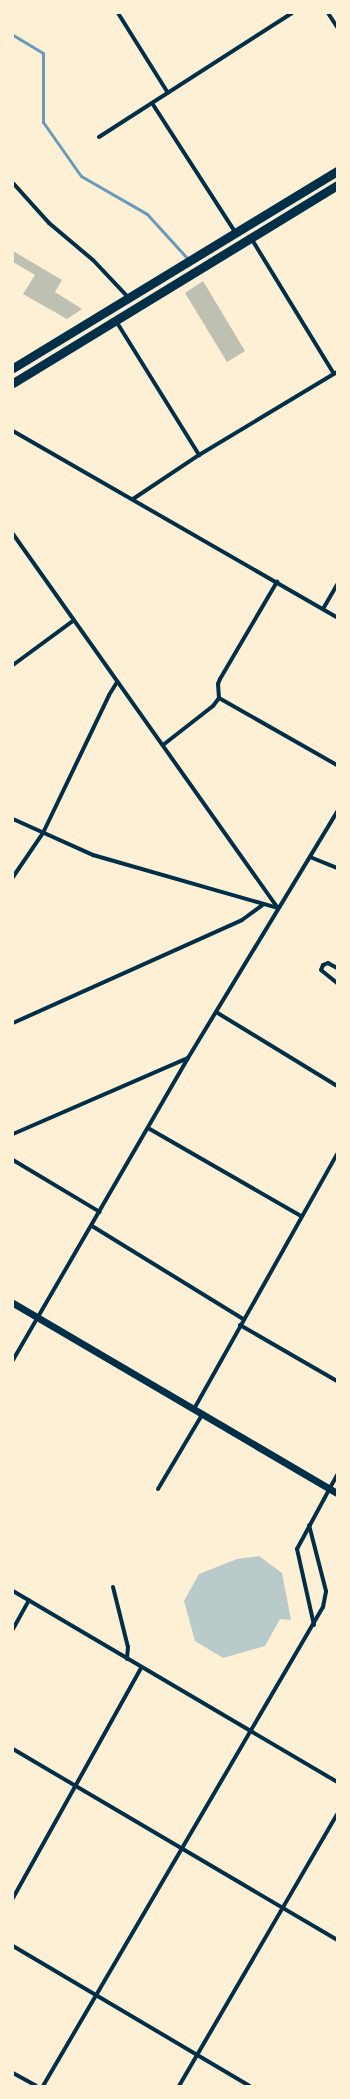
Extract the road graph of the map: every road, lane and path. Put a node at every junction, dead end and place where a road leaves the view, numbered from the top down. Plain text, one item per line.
1 (118, 13) edge
2 (292, 13) edge
3 (328, 13) edge
4 (337, 27) edge
5 (168, 93) junction
6 (152, 103) junction
7 (99, 137) dead end
8 (337, 171) edge
9 (14, 186) edge
10 (335, 190) edge
11 (236, 234) junction
12 (250, 238) junction
13 (128, 298) junction
14 (116, 320) junction
15 (13, 368) edge
16 (336, 373) edge
17 (13, 383) edge
18 (13, 430) edge
19 (199, 455) junction
20 (133, 499) junction
21 (13, 534) edge
22 (278, 582) junction
23 (337, 585) edge
24 (323, 609) junction
25 (337, 617) edge
26 (73, 620) junction
27 (13, 665) edge
28 (117, 682) junction
29 (219, 698) junction
30 (162, 744) junction
31 (337, 765) edge
32 (337, 812) edge
33 (13, 819) edge
34 (43, 833) junction
35 (310, 857) junction
36 (337, 868) edge
37 (13, 877) edge
38 (263, 905) junction
39 (278, 908) junction
40 (337, 968) edge
41 (337, 983) edge
42 (216, 1012) junction
43 (13, 1023) edge
44 (188, 1058) junction
45 (337, 1086) edge
46 (148, 1128) junction
47 (13, 1134) edge
48 (337, 1154) edge
49 (13, 1160) edge
50 (100, 1212) junction
51 (301, 1216) junction
52 (92, 1226) junction
53 (13, 1303) edge
54 (38, 1317) junction
55 (243, 1320) junction
56 (240, 1325) junction
57 (13, 1360) edge
58 (337, 1381) edge
59 (193, 1410) junction
60 (202, 1415) junction
61 (337, 1475) edge
62 (158, 1489) dead end
63 (329, 1489) junction
64 (337, 1494) edge
65 (308, 1525) junction
66 (113, 1587) dead end
67 (13, 1591) edge
68 (29, 1600) junction
69 (314, 1625) junction
70 (13, 1629) edge
71 (127, 1658) junction
72 (141, 1668) junction
73 (250, 1731) junction
74 (13, 1749) edge
75 (337, 1782) edge
76 (76, 1785) junction
77 (337, 1815) edge
78 (181, 1849) junction
79 (13, 1898) edge
80 (282, 1908) junction
81 (337, 1940) edge
82 (13, 1946) edge
83 (96, 1995) junction
84 (198, 2054) junction
85 (13, 2073) edge
86 (36, 2086) edge
87 (43, 2086) edge
88 (179, 2086) edge
89 (250, 2086) edge

1 - 5 street
2 - 5 street
3 - 4 street
5 - 6 street
6 - 7 street
6 - 11 street
8 - 11 main road
9 - 13 street
10 - 12 main road
11 - 13 main road
12 - 14 main road
12 - 16 street
13 - 15 main road
14 - 17 main road
14 - 19 street
16 - 19 street
18 - 20 street
19 - 20 street
20 - 22 street
21 - 26 street
22 - 24 street
22 - 29 street
23 - 24 street
24 - 25 street
26 - 27 street
26 - 28 street
28 - 30 street
28 - 34 street
29 - 30 street
29 - 31 street
30 - 39 street
32 - 35 street
33 - 34 street
34 - 37 street
34 - 38 street
35 - 36 street
35 - 39 street
38 - 39 street
38 - 43 street
39 - 42 street
40 - 41 street
42 - 44 street
42 - 45 street
44 - 46 street
44 - 47 street
46 - 50 street
46 - 51 street
48 - 51 street
49 - 50 street
50 - 52 street
51 - 55 street
52 - 54 street
52 - 55 street
53 - 54 street
54 - 57 street
54 - 59 street
55 - 56 street
56 - 58 street
56 - 59 street
59 - 60 street
60 - 62 street
60 - 63 street
61 - 63 street
63 - 64 street
63 - 65 street
65 - 69 street
65 - 69 street
66 - 71 street
67 - 68 street
68 - 70 street
68 - 71 street
69 - 73 street
71 - 72 street
72 - 73 street
72 - 76 street
73 - 75 street
73 - 78 street
74 - 76 street
76 - 78 street
76 - 79 street
77 - 80 street
78 - 80 street
78 - 83 street
80 - 81 street
80 - 84 street
82 - 83 street
83 - 84 street
83 - 87 street
84 - 88 street
84 - 89 street
85 - 86 street

